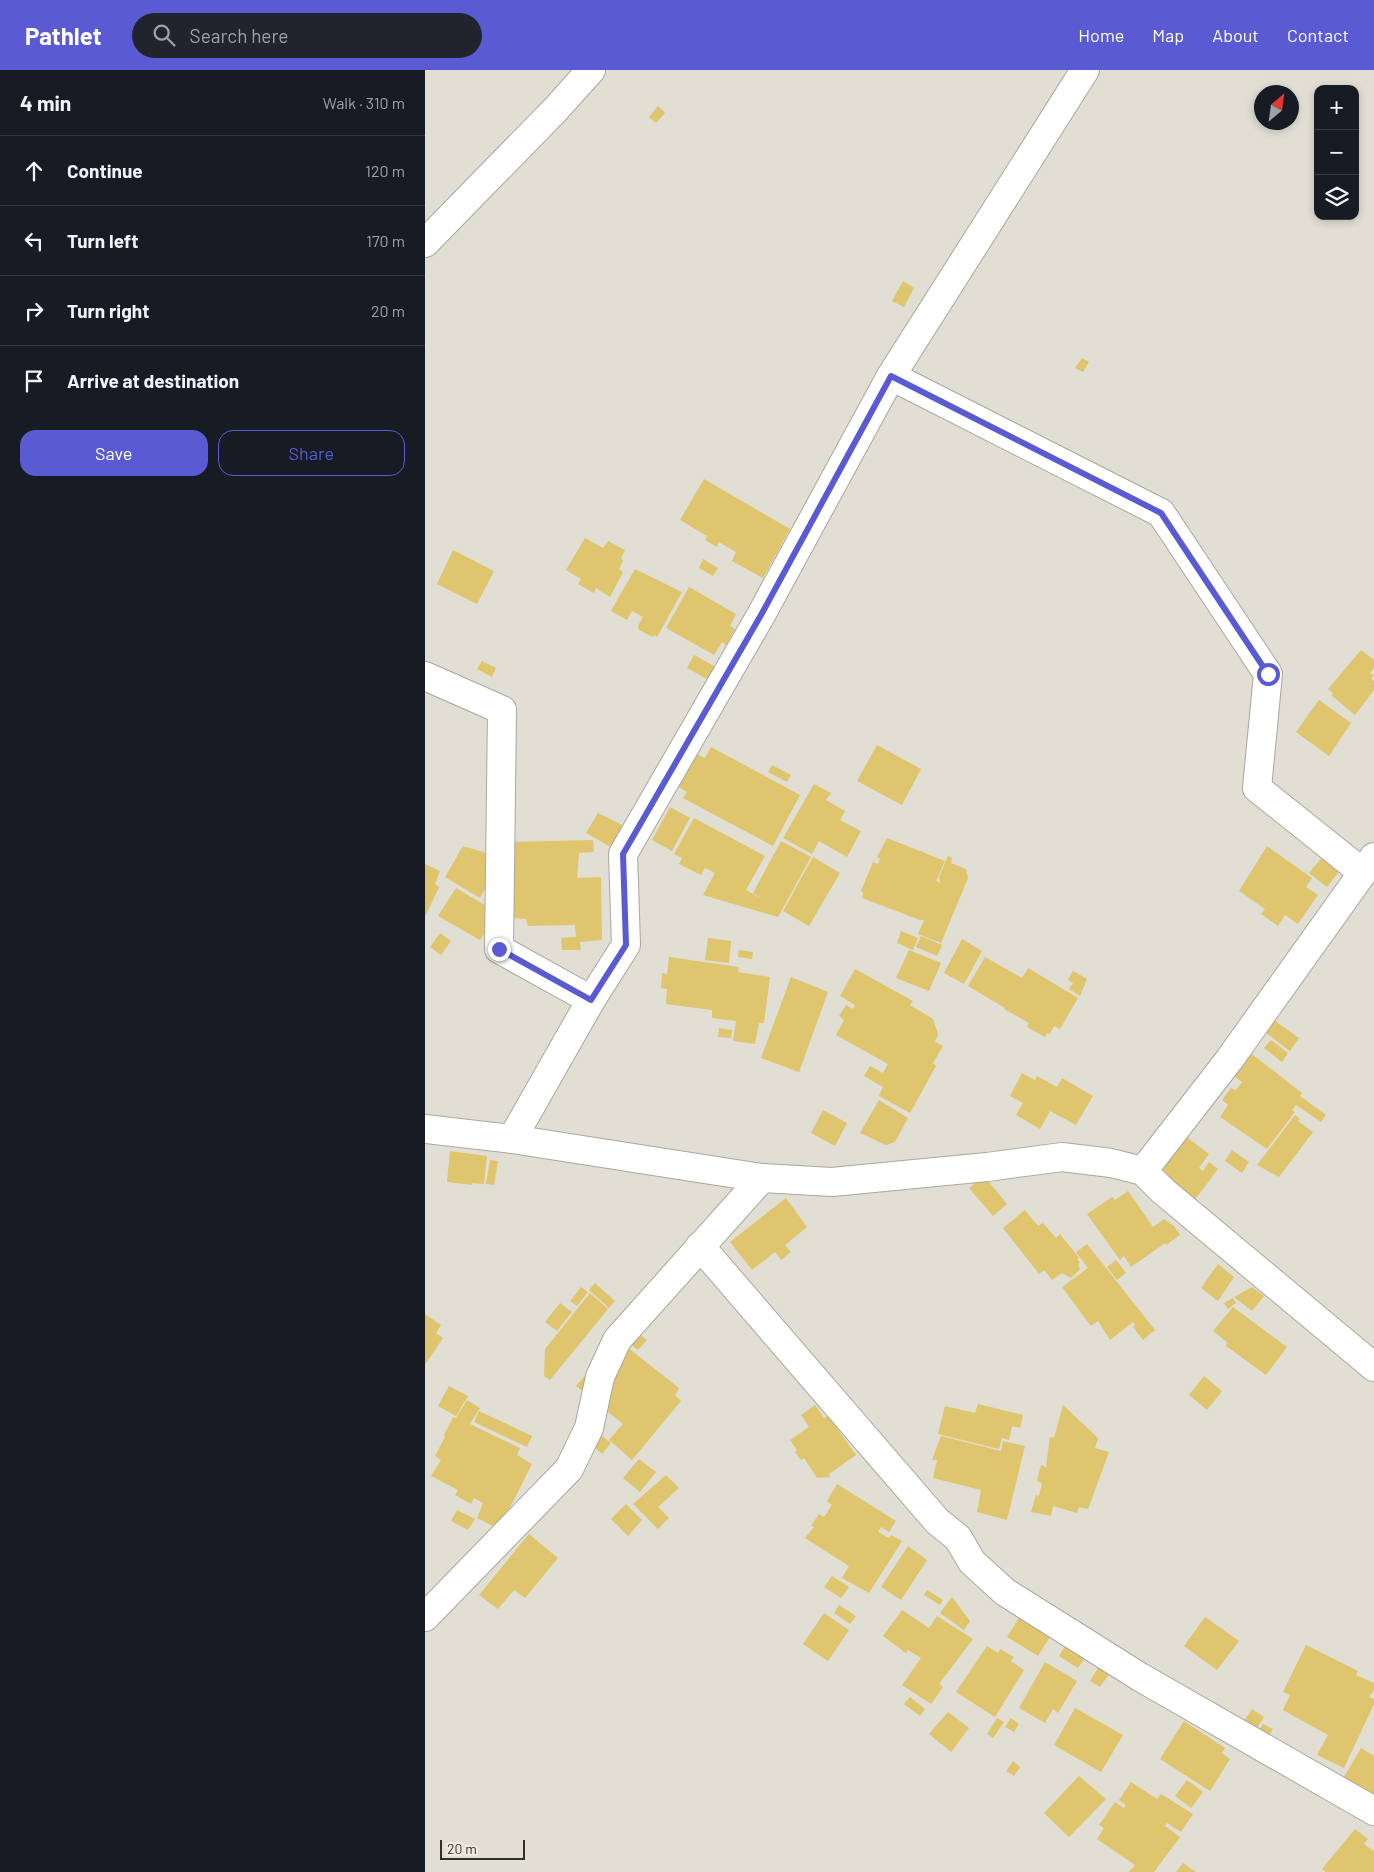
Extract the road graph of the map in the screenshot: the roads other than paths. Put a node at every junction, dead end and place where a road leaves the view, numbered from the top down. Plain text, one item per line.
1 (591, 70) edge
2 (1085, 70) edge
3 (425, 243) edge
4 (891, 376) junction
5 (425, 676) edge
6 (1368, 865) edge
7 (591, 1000) junction
8 (425, 1129) edge
9 (512, 1139) junction
10 (1143, 1171) junction
11 (762, 1178) junction
12 (699, 1246) junction
13 (1374, 1367) edge
14 (425, 1617) edge
15 (1374, 1811) edge

1 - 3 street
2 - 4 street
4 - 6 street
4 - 7 street
5 - 7 street
6 - 10 street
7 - 9 street
8 - 9 street
9 - 11 street
10 - 11 street
10 - 13 street
11 - 12 street
12 - 14 street
12 - 15 street

